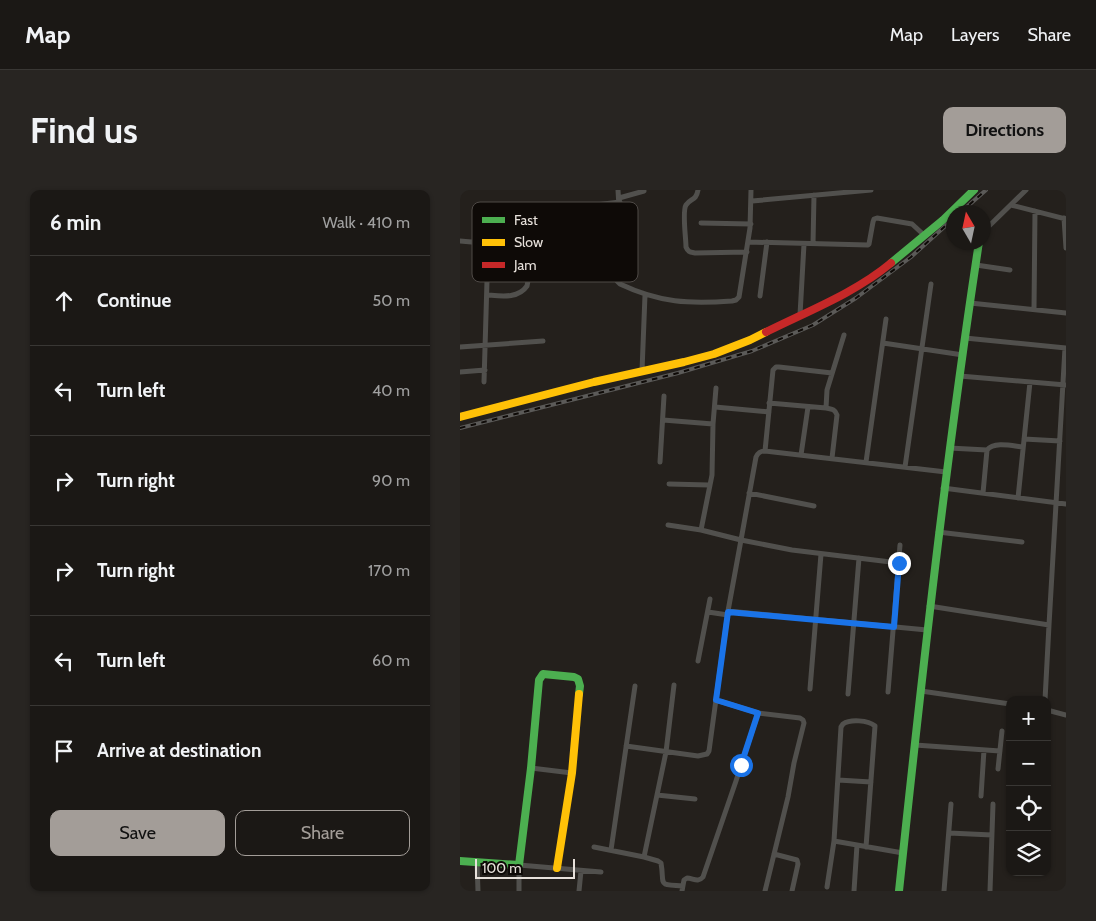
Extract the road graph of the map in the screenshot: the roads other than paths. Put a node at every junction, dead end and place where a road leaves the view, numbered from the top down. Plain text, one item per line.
1 (618, 190) edge
2 (698, 190) edge
3 (751, 190) edge
4 (871, 190) edge
5 (974, 190) edge
6 (1026, 190) edge
7 (644, 191) dead end
8 (814, 195) junction
9 (620, 200) junction
10 (752, 201) junction
11 (608, 202) edge
12 (1011, 205) junction
13 (1035, 211) junction
14 (1065, 219) edge
15 (701, 223) dead end
16 (751, 224) junction
17 (991, 226) edge
18 (924, 235) junction
19 (748, 242) junction
20 (767, 242) junction
21 (804, 244) junction
22 (813, 244) junction
23 (1066, 248) edge
24 (978, 250) edge
25 (746, 252) junction
26 (976, 265) junction
27 (1010, 270) dead end
28 (487, 282) edge
29 (528, 282) edge
30 (619, 282) edge
31 (930, 284) dead end
32 (487, 295) junction
33 (645, 295) junction
34 (760, 296) dead end
35 (970, 303) junction
36 (1034, 309) junction
37 (1066, 313) edge
38 (800, 316) junction
39 (886, 319) dead end
40 (844, 335) dead end
41 (965, 338) junction
42 (543, 341) dead end
43 (882, 342) junction
44 (486, 345) junction
45 (460, 347) edge
46 (921, 348) junction
47 (1066, 348) edge
48 (963, 355) junction
49 (485, 370) junction
50 (642, 371) junction
51 (460, 372) edge
52 (832, 373) junction
53 (960, 376) junction
54 (484, 382) dead end
55 (1030, 382) junction
56 (1065, 385) edge
57 (716, 388) dead end
58 (664, 396) dead end
59 (769, 403) junction
60 (714, 407) junction
61 (808, 407) junction
62 (826, 408) junction
63 (768, 412) junction
64 (460, 417) edge
65 (663, 420) junction
66 (714, 424) junction
67 (1062, 437) edge
68 (1024, 439) junction
69 (1023, 447) junction
70 (949, 448) junction
71 (765, 450) junction
72 (987, 450) junction
73 (800, 455) junction
74 (832, 458) junction
75 (660, 462) dead end
76 (866, 462) junction
77 (905, 467) junction
78 (1058, 471) junction
79 (1066, 471) edge
80 (946, 472) junction
81 (669, 484) dead end
82 (709, 485) junction
83 (944, 488) junction
84 (749, 493) junction
85 (983, 493) junction
86 (1018, 498) junction
87 (1056, 502) junction
88 (1066, 504) edge
89 (814, 506) dead end
90 (668, 525) dead end
91 (701, 530) junction
92 (938, 532) junction
93 (741, 540) junction
94 (1022, 542) dead end
95 (900, 545) dead end
96 (821, 554) junction
97 (859, 558) junction
98 (899, 563) junction
99 (710, 599) dead end
100 (929, 606) junction
101 (708, 612) junction
102 (728, 613) junction
103 (816, 620) junction
104 (854, 623) junction
105 (1049, 625) junction
106 (894, 627) junction
107 (927, 630) junction
108 (698, 661) dead end
109 (674, 685) dead end
110 (635, 686) dead end
111 (810, 689) dead end
112 (921, 691) junction
113 (888, 692) dead end
114 (848, 694) dead end
115 (1045, 696) edge
116 (716, 700) junction
117 (1006, 703) edge
118 (1051, 711) edge
119 (758, 713) junction
120 (1066, 715) edge
121 (1002, 731) dead end
122 (626, 746) junction
123 (915, 746) junction
124 (984, 750) junction
125 (1000, 751) junction
126 (666, 752) junction
127 (531, 768) junction
128 (998, 769) dead end
129 (572, 774) junction
130 (838, 780) junction
131 (871, 782) junction
132 (657, 795) junction
133 (981, 796) dead end
134 (695, 800) dead end
135 (951, 804) dead end
136 (993, 804) dead end
137 (949, 833) junction
138 (992, 835) junction
139 (834, 841) junction
140 (857, 845) junction
141 (594, 847) dead end
142 (866, 847) junction
143 (611, 850) junction
144 (903, 853) junction
145 (774, 854) junction
146 (644, 857) junction
147 (460, 861) edge
148 (477, 862) junction
149 (519, 865) junction
150 (557, 868) junction
151 (581, 870) junction
152 (602, 872) dead end
153 (828, 887) dead end
154 (683, 889) edge
155 (478, 891) edge
156 (519, 891) edge
157 (579, 891) edge
158 (765, 891) edge
159 (792, 891) edge
160 (854, 891) edge
161 (899, 891) edge
162 (944, 891) edge
163 (990, 891) edge

1 - 9 street
2 - 25 street
3 - 10 street
4 - 8 street
5 - 18 street
6 - 12 street
7 - 9 street
8 - 10 street
8 - 22 street
9 - 11 street
10 - 16 street
12 - 13 street
12 - 17 street
13 - 14 street
13 - 36 street
14 - 23 street
15 - 16 street
16 - 19 street
18 - 22 street
18 - 38 street
19 - 20 street
19 - 25 street
20 - 21 street
20 - 34 street
21 - 22 street
21 - 38 street
24 - 26 street
25 - 33 street
26 - 27 street
26 - 35 street
28 - 32 street
29 - 32 street
30 - 33 street
31 - 46 street
32 - 44 street
33 - 50 street
35 - 36 street
35 - 41 street
36 - 37 street
38 - 50 street
39 - 43 street
40 - 52 street
41 - 47 street
41 - 48 street
42 - 44 street
43 - 46 street
43 - 76 street
44 - 45 street
44 - 49 street
46 - 48 street
46 - 77 street
47 - 56 street
48 - 53 street
49 - 51 street
49 - 54 street
50 - 64 street
52 - 59 street
52 - 62 street
53 - 55 street
53 - 70 street
55 - 56 street
55 - 68 street
56 - 67 street
57 - 60 street
58 - 65 street
59 - 61 street
59 - 63 street
60 - 63 street
60 - 66 street
61 - 62 street
61 - 73 street
62 - 74 street
63 - 71 street
65 - 66 street
65 - 75 street
66 - 82 street
67 - 68 street
67 - 78 street
68 - 69 street
69 - 72 street
69 - 86 street
70 - 72 street
70 - 80 street
71 - 73 street
71 - 84 street
72 - 85 street
73 - 74 street
74 - 76 street
76 - 77 street
77 - 80 street
78 - 79 street
78 - 87 street
80 - 83 street
81 - 82 street
82 - 91 street
83 - 85 street
83 - 92 street
84 - 89 street
84 - 93 street
85 - 86 street
86 - 87 street
87 - 88 street
87 - 105 street
90 - 91 street
91 - 93 street
92 - 94 street
92 - 100 street
93 - 96 street
93 - 102 street
95 - 98 street
96 - 97 street
96 - 103 street
97 - 98 street
97 - 104 street
98 - 106 street
99 - 101 street
100 - 105 street
100 - 107 street
101 - 102 street
101 - 108 street
102 - 103 street
102 - 116 street
103 - 104 street
103 - 111 street
104 - 106 street
104 - 114 street
105 - 115 street
106 - 107 street
106 - 113 street
107 - 112 street
109 - 126 street
110 - 122 street
112 - 117 street
112 - 123 street
116 - 119 street
116 - 126 street
118 - 120 street
119 - 145 street
119 - 154 street
121 - 125 street
122 - 126 street
122 - 143 street
123 - 124 street
123 - 144 street
124 - 125 street
124 - 133 street
125 - 128 street
126 - 132 street
127 - 129 street
127 - 129 street
127 - 149 street
129 - 150 street
130 - 131 street
130 - 131 street
130 - 139 street
131 - 142 street
132 - 134 street
132 - 146 street
135 - 137 street
136 - 138 street
137 - 138 street
137 - 162 street
138 - 163 street
139 - 140 street
139 - 153 street
140 - 142 street
140 - 160 street
141 - 143 street
142 - 144 street
143 - 146 street
144 - 161 street
145 - 158 street
145 - 159 street
146 - 154 street
147 - 148 street
148 - 149 street
148 - 155 street
149 - 150 street
149 - 156 street
150 - 151 street
151 - 152 street
151 - 157 street

